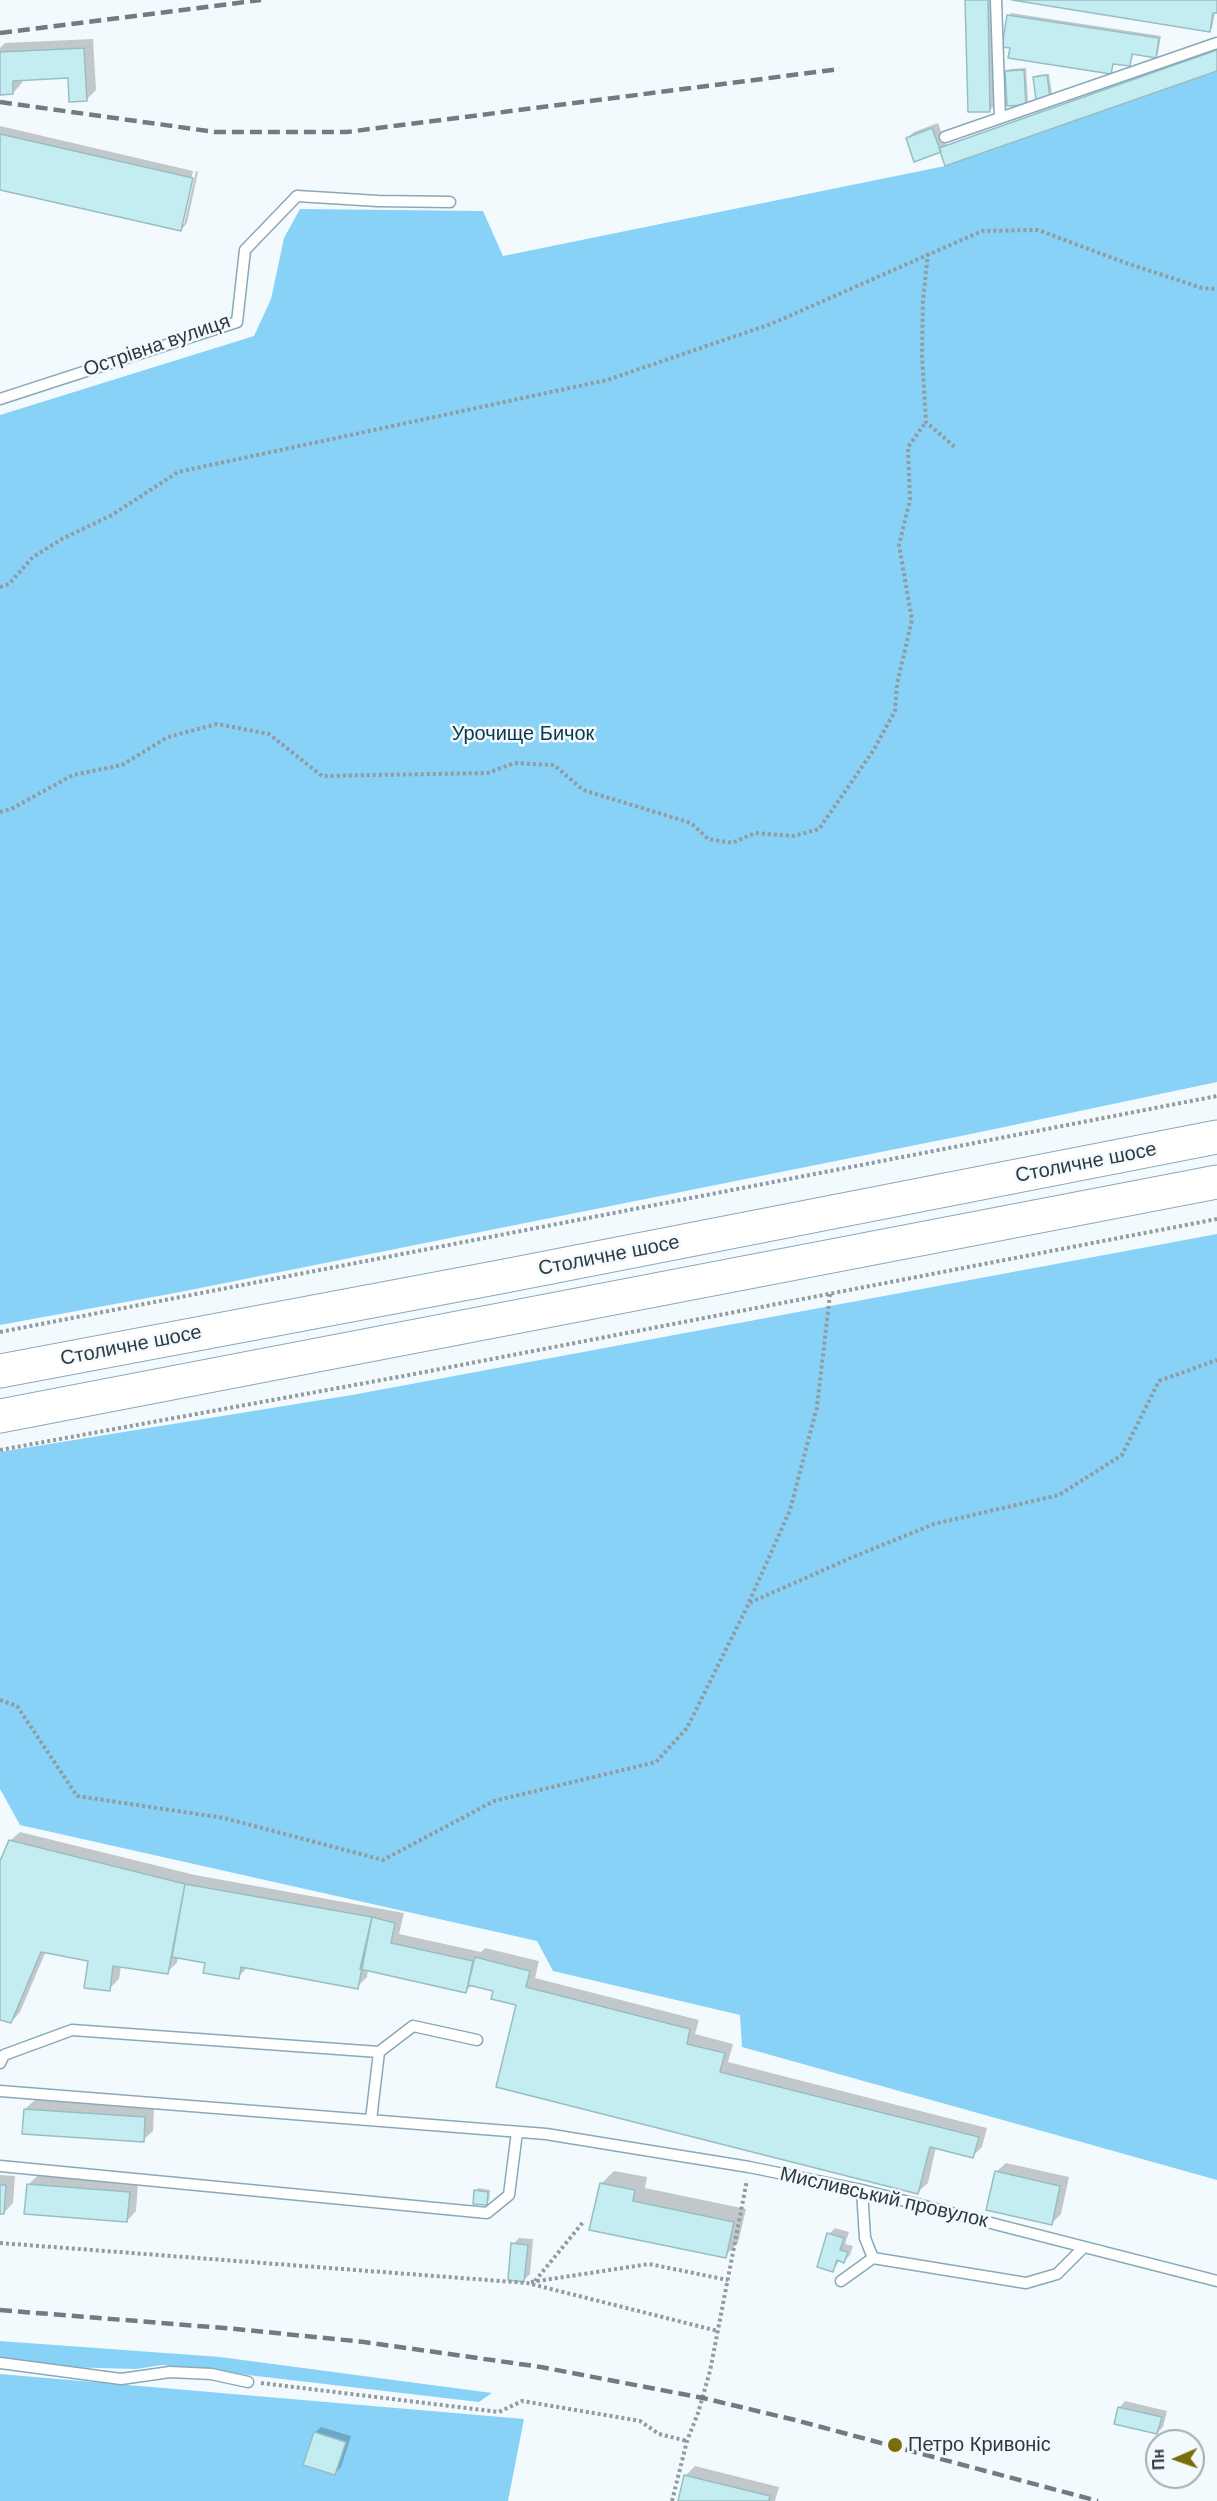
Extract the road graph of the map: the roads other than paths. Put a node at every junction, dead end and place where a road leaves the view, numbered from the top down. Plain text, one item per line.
1 (996, 0) edge
2 (1217, 43) edge
3 (999, 118) junction
4 (945, 137) dead end
5 (450, 202) dead end
6 (0, 399) edge
7 (1217, 1137) edge
8 (1217, 1182) edge
9 (0, 1371) edge
10 (0, 1416) edge
11 (477, 2040) dead end
12 (379, 2052) junction
13 (0, 2063) edge
14 (0, 2091) edge
15 (371, 2120) junction
16 (517, 2132) junction
17 (0, 2166) edge
18 (862, 2190) junction
19 (1084, 2247) junction
20 (873, 2258) junction
21 (841, 2281) dead end
22 (1217, 2282) edge
23 (0, 2363) edge
24 (248, 2382) road end

1 - 3 lane
2 - 3 lane
3 - 4 lane
5 - 6 lane, Острівна вулиця
7 - 9 highway, Столичне шосе
8 - 10 highway
11 - 12 lane
12 - 13 lane
12 - 15 lane
14 - 15 lane, Мисливський провулок
15 - 16 lane, Мисливський провулок
16 - 17 lane
16 - 18 lane, Мисливський провулок
18 - 19 lane, Мисливський провулок
18 - 20 lane
19 - 20 lane
19 - 22 lane, Мисливський провулок
20 - 21 lane
23 - 24 lane

